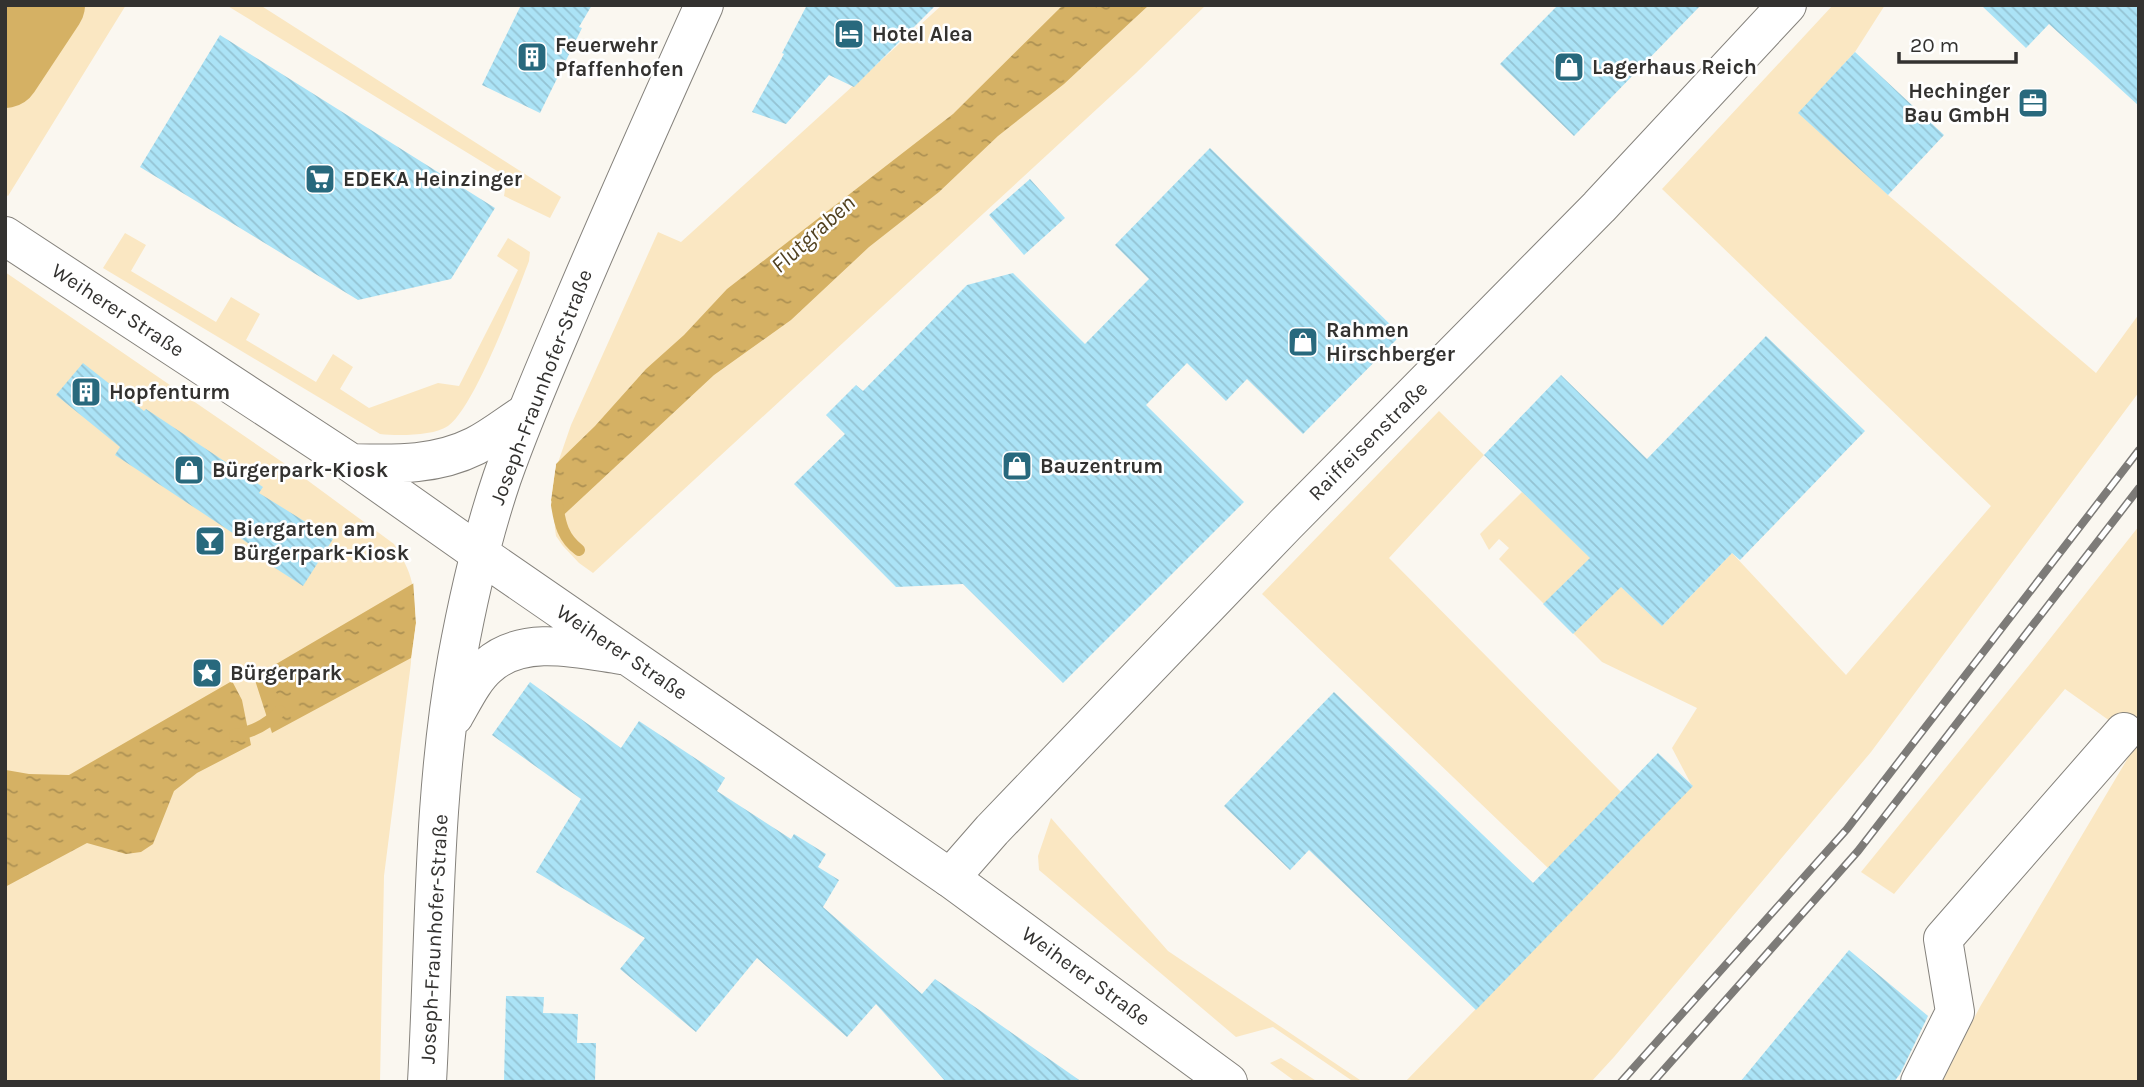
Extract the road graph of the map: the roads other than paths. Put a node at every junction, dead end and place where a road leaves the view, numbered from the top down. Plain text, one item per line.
1 (704, 5) edge
2 (1787, 5) edge
3 (5, 236) edge
4 (527, 412) junction
5 (351, 463) junction
6 (465, 543) junction
7 (628, 656) junction
8 (446, 730) junction
9 (2124, 732) dead end
10 (950, 878) junction
11 (427, 1082) edge
12 (1228, 1082) edge
13 (1920, 1082) edge

1 - 4 main road, Joseph-Fraunhofer-Straße
2 - 10 main road, Raiffeisenstraße
3 - 5 main road, Weiherer Straße
4 - 5 main road
4 - 6 main road, Joseph-Fraunhofer-Straße
5 - 6 main road, Weiherer Straße
6 - 7 main road, Weiherer Straße
6 - 8 main road, Joseph-Fraunhofer-Straße
7 - 8 main road
7 - 10 main road, Weiherer Straße
8 - 11 main road, Joseph-Fraunhofer-Straße
9 - 13 main road
10 - 12 main road, Weiherer Straße

